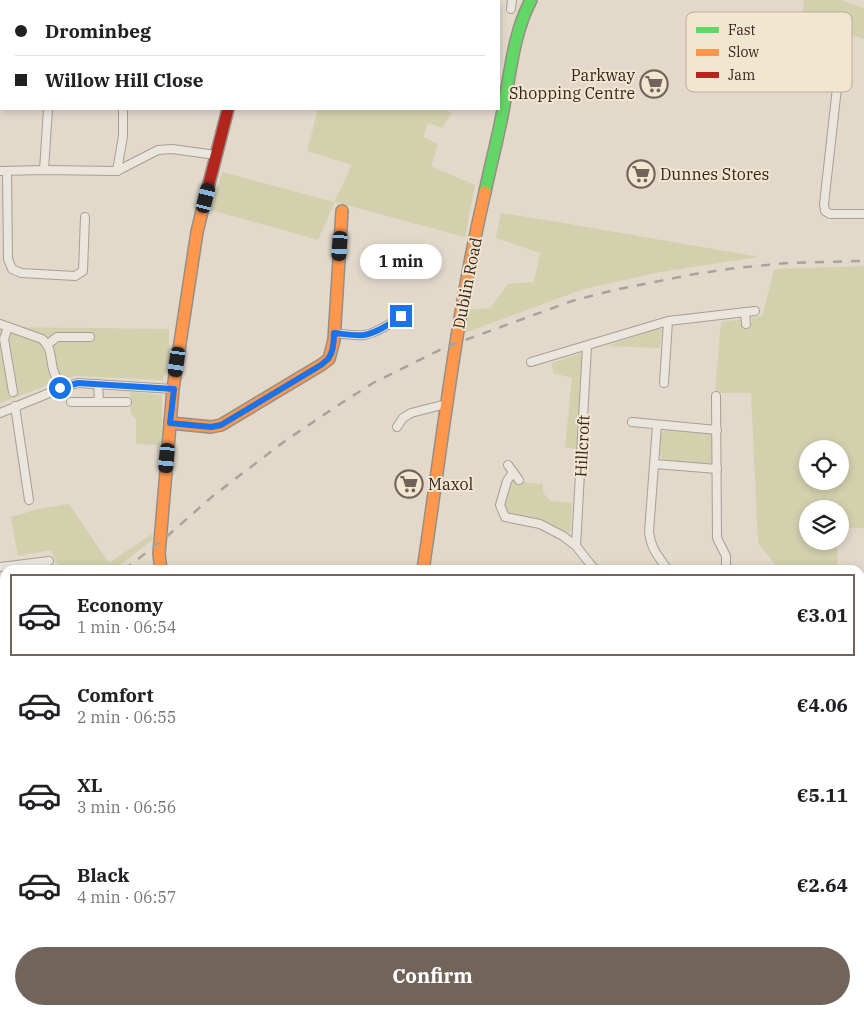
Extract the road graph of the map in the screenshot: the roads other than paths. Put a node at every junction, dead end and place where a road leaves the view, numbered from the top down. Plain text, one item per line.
1 (512, 0) edge
2 (531, 0) edge
3 (511, 9) dead end
4 (837, 92) edge
5 (48, 110) edge
6 (123, 110) edge
7 (228, 110) edge
8 (216, 155) junction
9 (44, 170) junction
10 (3, 171) edge
11 (117, 171) junction
12 (342, 211) dead end
13 (864, 214) edge
14 (85, 217) dead end
15 (755, 311) dead end
16 (745, 312) junction
17 (401, 316) dead end
18 (668, 321) junction
19 (746, 324) dead end
20 (4, 325) edge
21 (334, 333) junction
22 (90, 337) dead end
23 (48, 344) junction
24 (587, 346) junction
25 (532, 362) dead end
26 (664, 383) dead end
27 (98, 384) junction
28 (60, 388) junction
29 (174, 389) junction
30 (13, 392) dead end
31 (716, 396) dead end
32 (71, 402) dead end
33 (98, 402) junction
34 (127, 402) dead end
35 (446, 404) junction
36 (15, 406) junction
37 (0, 413) edge
38 (632, 422) dead end
39 (170, 423) junction
40 (658, 425) junction
41 (397, 427) dead end
42 (717, 430) junction
43 (655, 464) junction
44 (508, 465) dead end
45 (717, 469) junction
46 (513, 472) junction
47 (519, 480) dead end
48 (29, 500) dead end
49 (576, 546) junction
50 (49, 560) dead end
51 (14, 565) edge
52 (160, 565) edge
53 (424, 565) edge
54 (591, 565) edge
55 (664, 565) edge
56 (726, 565) edge

1 - 3 street
2 - 35 street, Dublin Road
4 - 13 street
5 - 9 street
6 - 11 street
7 - 8 street
8 - 11 street
8 - 29 street
9 - 10 street
9 - 11 street
10 - 14 street
12 - 21 street
15 - 16 street
16 - 18 street
16 - 19 street
17 - 21 street
18 - 24 street
18 - 26 street
20 - 23 street
20 - 30 street
21 - 39 street
22 - 23 street
23 - 28 street
24 - 25 street
24 - 49 street, Hillcroft
27 - 28 street
27 - 29 street
27 - 33 street
28 - 36 street
29 - 39 street
31 - 42 street
32 - 33 street
33 - 34 street
35 - 41 street
35 - 53 street, Dublin Road
36 - 37 street
36 - 48 street
38 - 40 street
39 - 52 street
40 - 42 street
40 - 43 street
42 - 45 street
43 - 45 street
43 - 55 street
44 - 46 street
45 - 56 street
46 - 47 street
46 - 49 street
49 - 54 street
50 - 51 street

